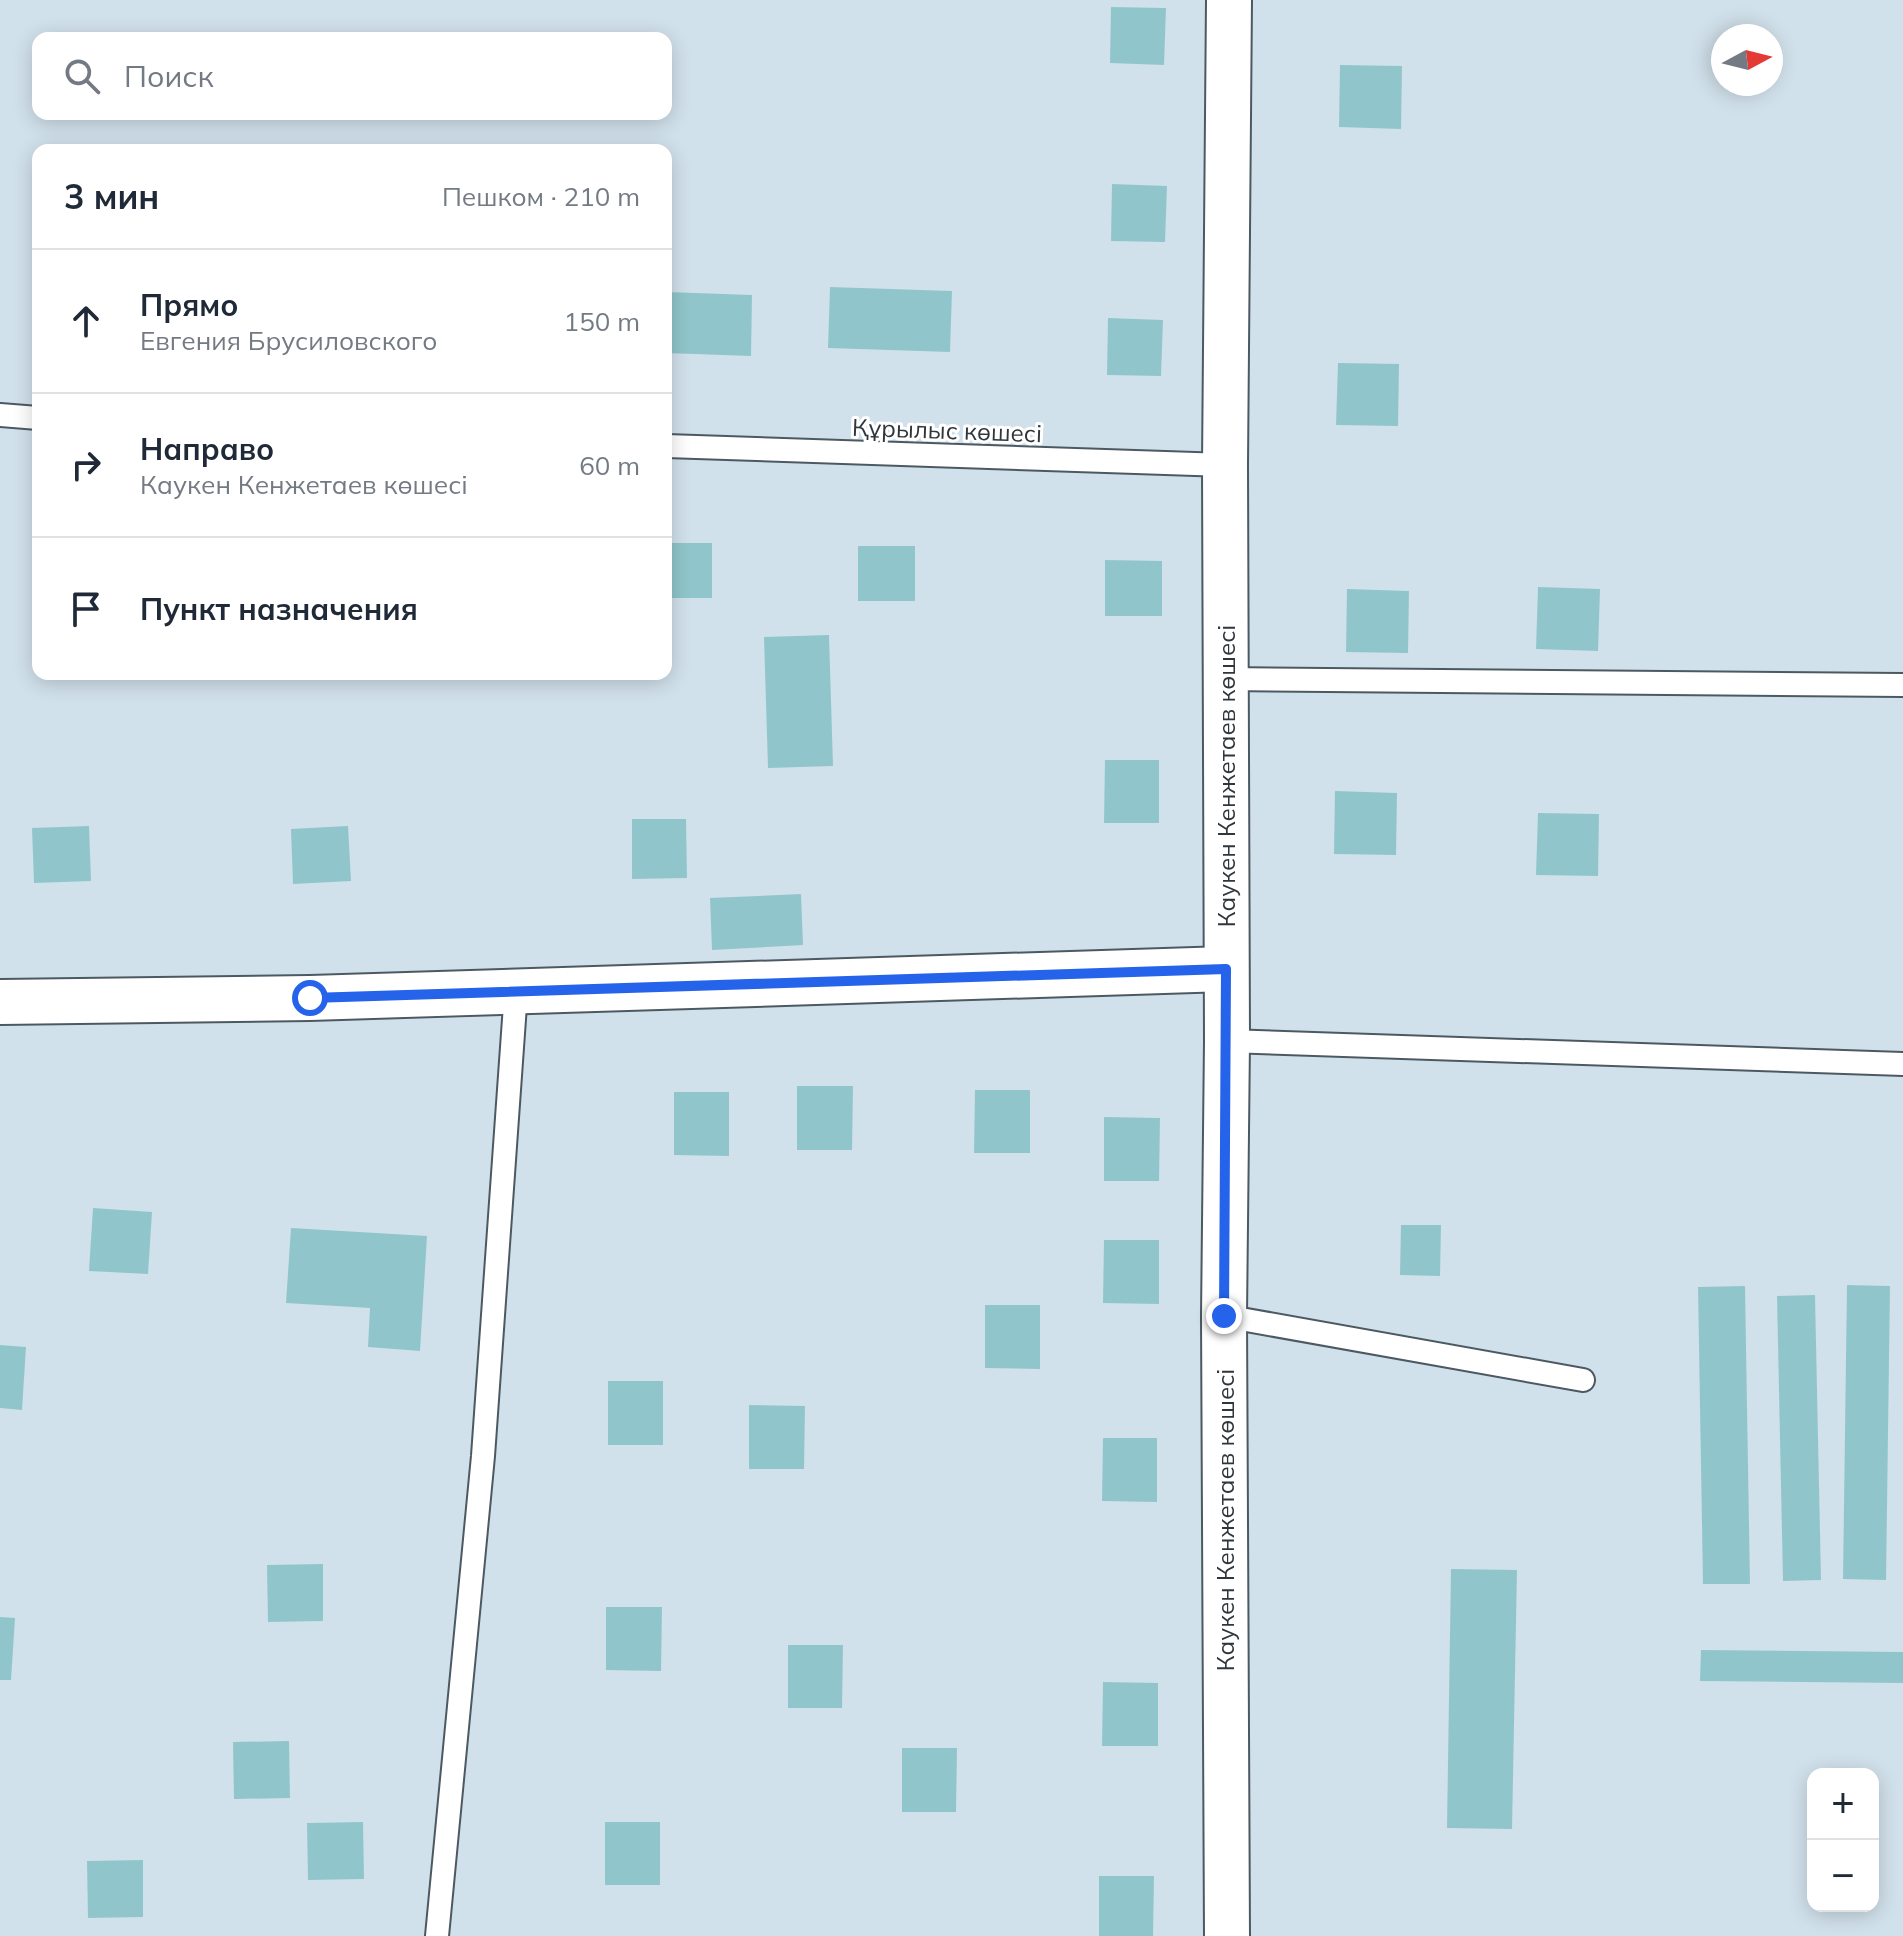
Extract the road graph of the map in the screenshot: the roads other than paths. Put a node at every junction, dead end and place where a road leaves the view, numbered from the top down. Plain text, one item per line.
1 (1229, 0) edge
2 (0, 415) edge
3 (32, 418) edge
4 (672, 446) edge
5 (1225, 465) junction
6 (1225, 679) junction
7 (1903, 685) edge
8 (1226, 969) junction
9 (516, 991) junction
10 (0, 1002) edge
11 (1227, 1041) junction
12 (1903, 1064) edge
13 (1224, 1316) junction
14 (1583, 1380) dead end
15 (437, 1936) edge
16 (1227, 1936) edge

1 - 5 street, Каукен Кенжетаев көшесі
2 - 3 lane
4 - 5 lane, Құрылыс көшесі
5 - 6 street, Каукен Кенжетаев көшесі
6 - 7 lane
6 - 8 street, Каукен Кенжетаев көшесі
8 - 9 street
8 - 11 street, Каукен Кенжетаев көшесі
9 - 10 street
9 - 15 lane
11 - 12 lane
11 - 13 street, Каукен Кенжетаев көшесі
13 - 14 lane
13 - 16 street, Каукен Кенжетаев көшесі

